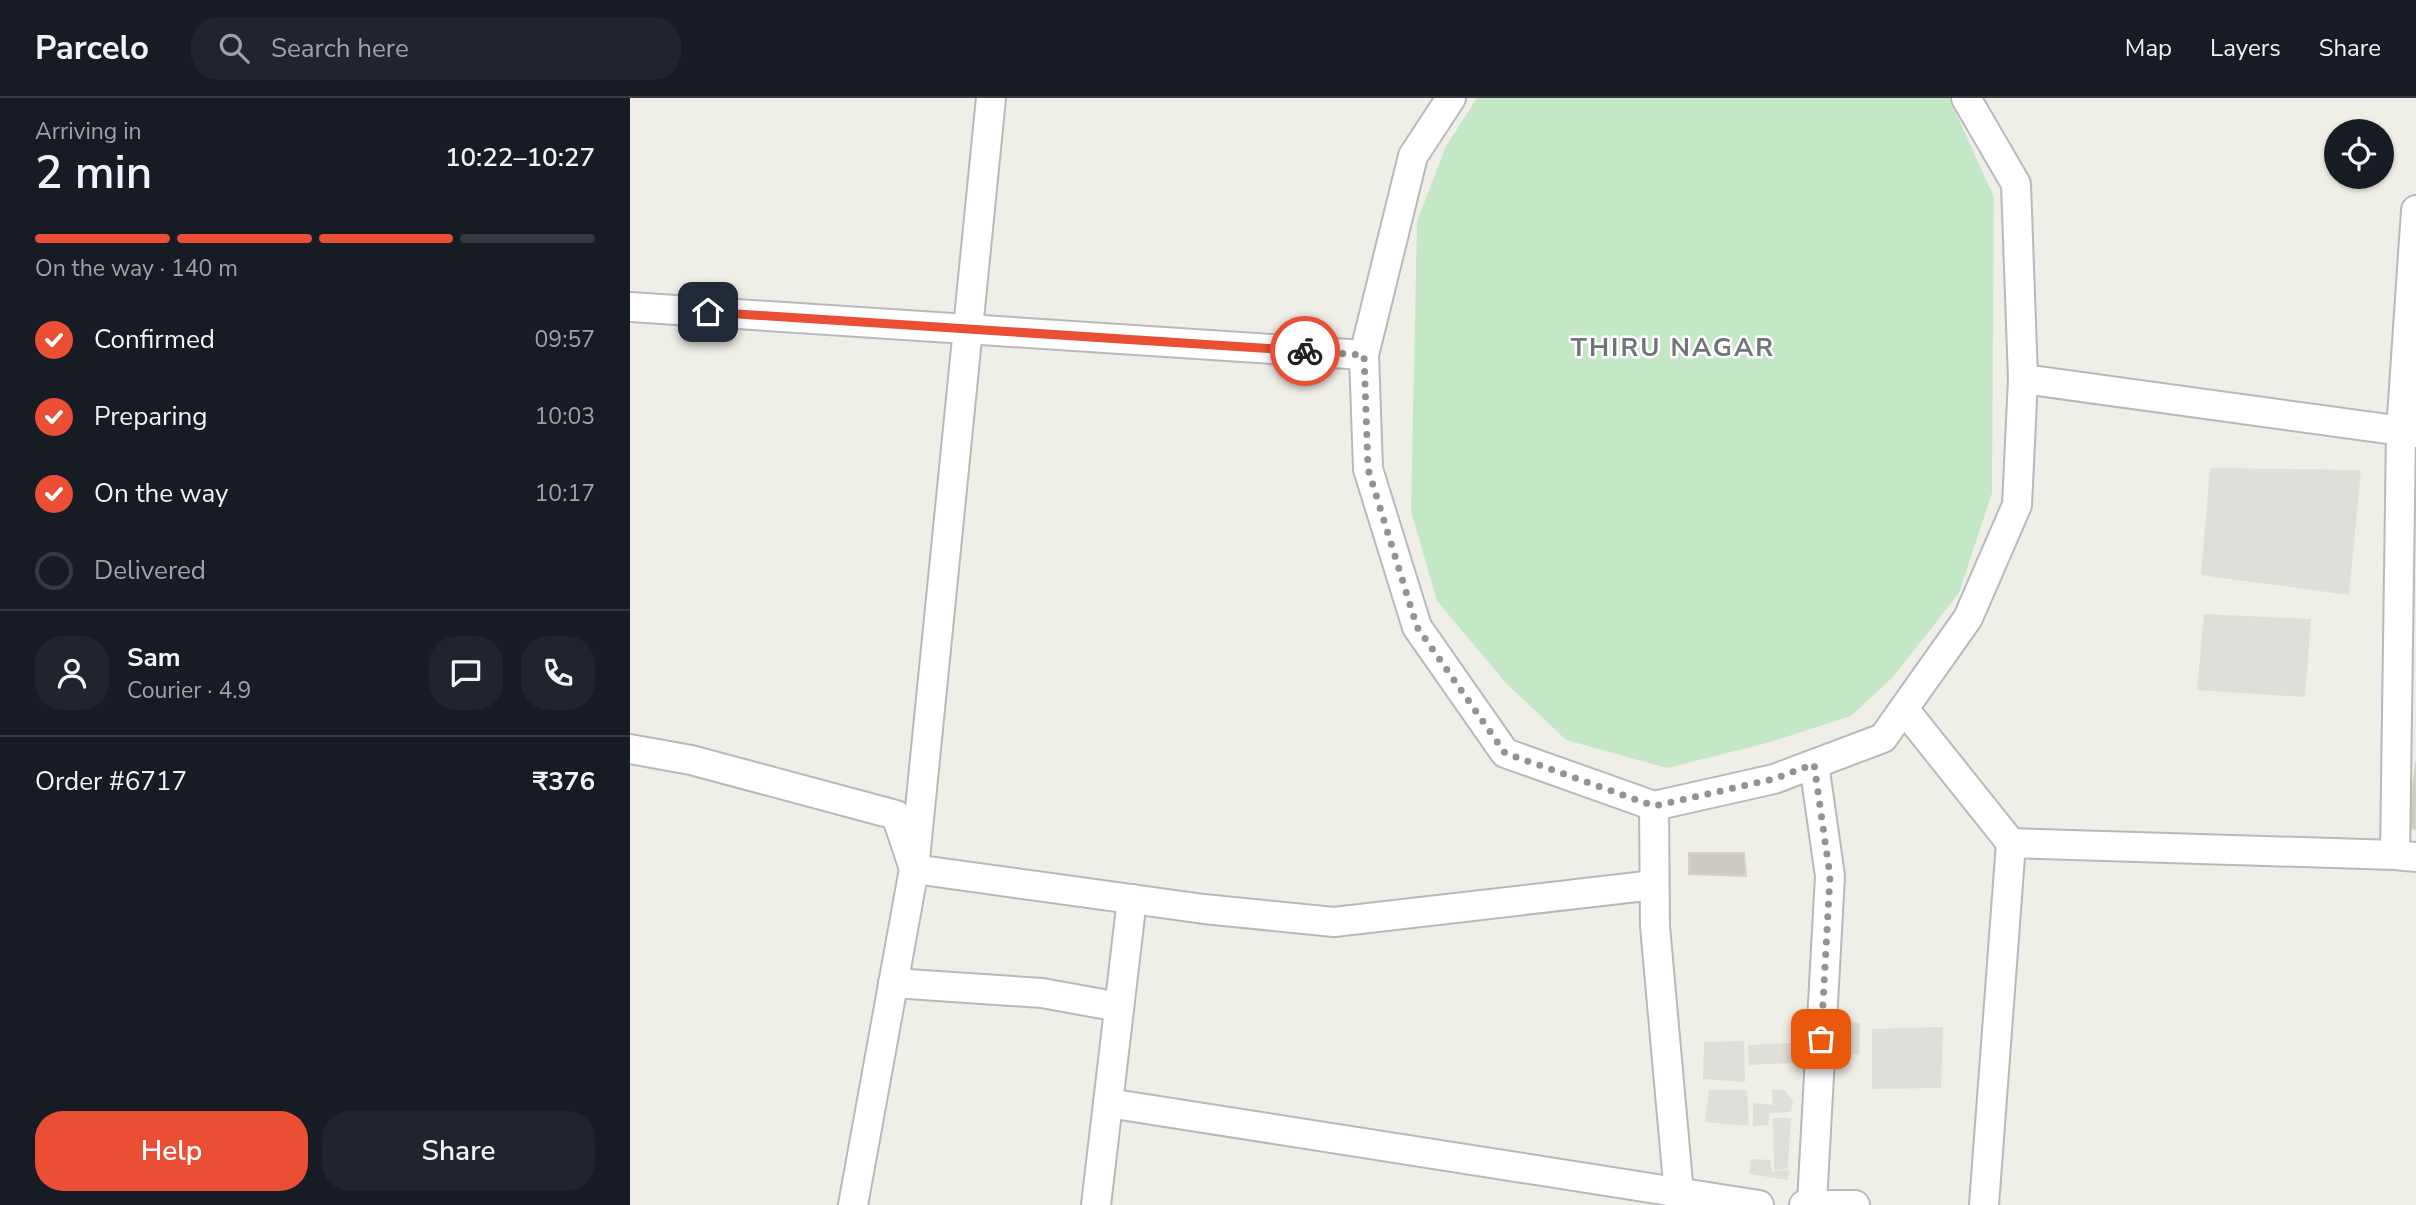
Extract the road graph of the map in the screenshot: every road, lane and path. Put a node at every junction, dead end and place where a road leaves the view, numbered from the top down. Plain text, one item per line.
1 (991, 98) edge
2 (1451, 98) edge
3 (1966, 98) edge
4 (2416, 210) edge
5 (630, 307) edge
6 (970, 329) junction
7 (1364, 355) junction
8 (2023, 379) junction
9 (2408, 433) edge
10 (1904, 709) junction
11 (630, 749) edge
12 (1814, 764) junction
13 (1654, 806) junction
14 (2011, 843) junction
15 (2405, 856) edge
16 (914, 869) junction
17 (1654, 885) junction
18 (1132, 899) junction
19 (893, 983) junction
20 (1119, 1007) junction
21 (1108, 1103) junction
22 (1679, 1199) edge
23 (1808, 1204) edge
24 (853, 1205) edge
25 (1096, 1205) edge
26 (1759, 1205) edge
27 (1854, 1205) edge
28 (1984, 1205) edge

1 - 6 street
2 - 7 street
3 - 8 street
4 - 9 street
5 - 6 street
6 - 7 street
6 - 16 street
7 - 13 street
8 - 9 street
8 - 10 street
9 - 15 street
10 - 12 street
10 - 14 street
11 - 16 street
12 - 13 street
12 - 23 street
13 - 17 street
14 - 15 street
14 - 28 street
16 - 18 street
16 - 19 street
17 - 18 street
17 - 22 street
18 - 20 street
19 - 20 street
19 - 24 street
20 - 21 street
21 - 22 street
21 - 25 street
22 - 26 street
23 - 27 street

